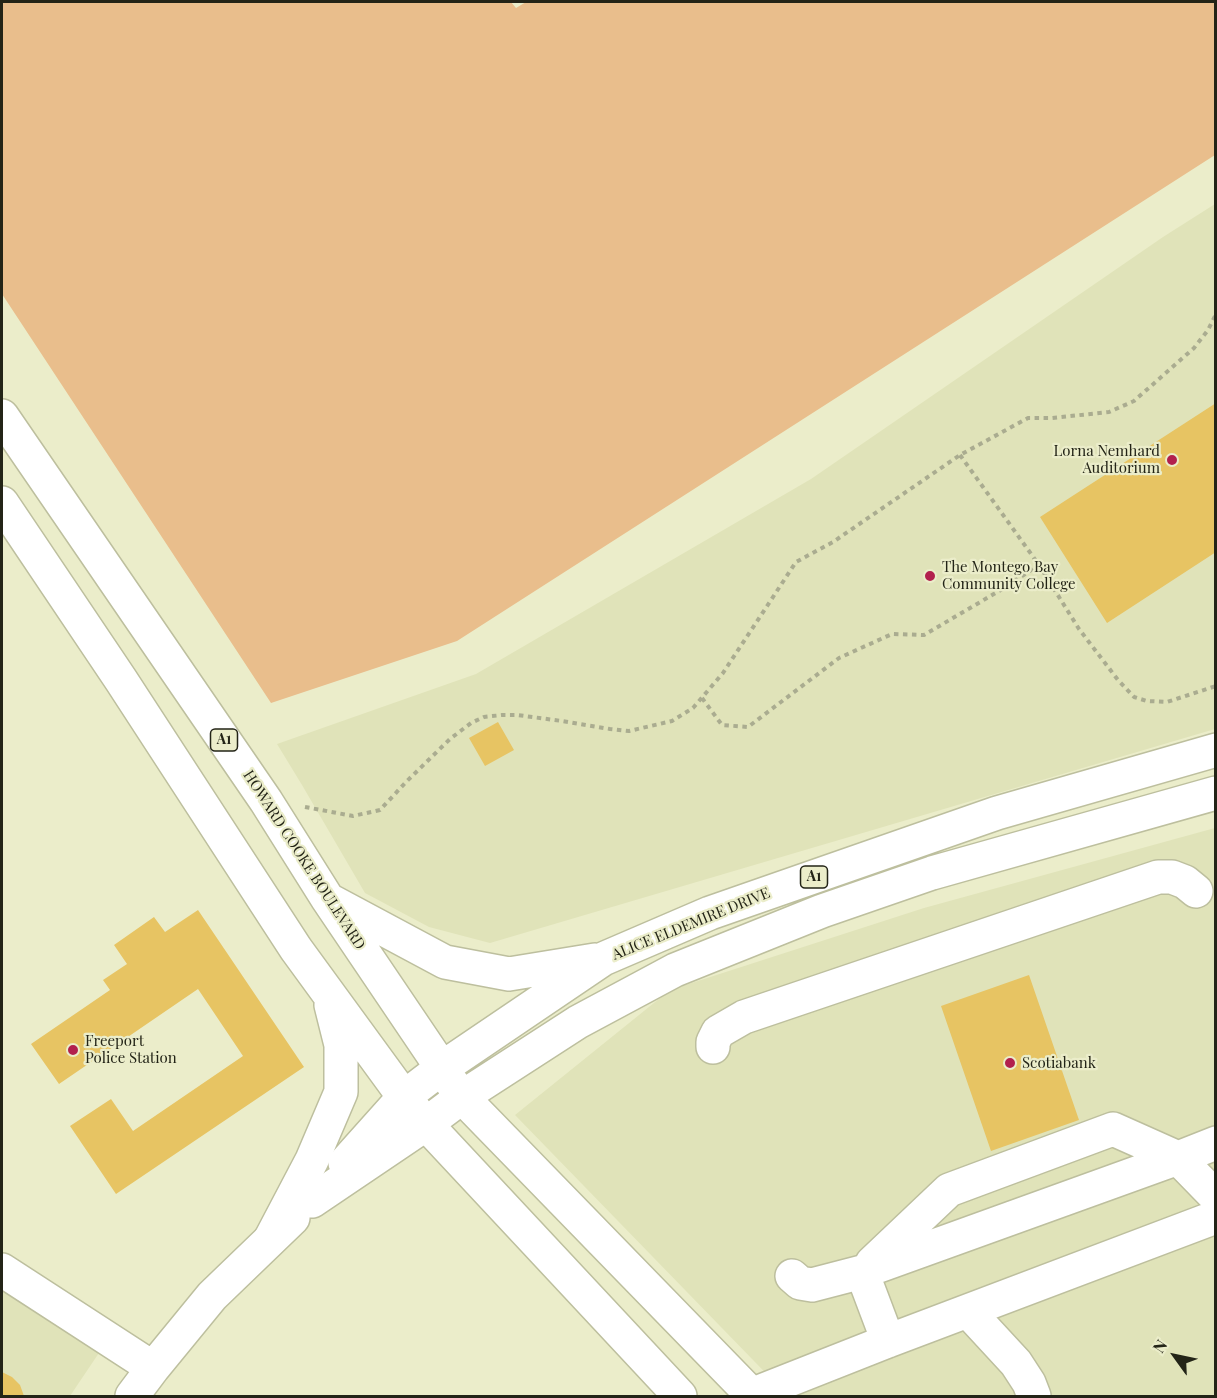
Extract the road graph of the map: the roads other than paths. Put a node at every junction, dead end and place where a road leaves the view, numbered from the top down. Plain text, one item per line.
1 (2, 416) edge
2 (2, 503) edge
3 (1215, 750) edge
4 (1215, 793) edge
5 (1196, 891) dead end
6 (327, 898) junction
7 (603, 959) junction
8 (328, 992) junction
9 (713, 1047) dead end
10 (442, 1068) junction
11 (404, 1097) junction
12 (462, 1097) junction
13 (426, 1124) junction
14 (1215, 1143) edge
15 (1178, 1158) junction
16 (1215, 1197) edge
17 (312, 1201) junction
18 (1215, 1217) edge
19 (271, 1238) junction
20 (2, 1270) edge
21 (862, 1272) junction
22 (792, 1276) dead end
23 (968, 1311) junction
24 (888, 1341) junction
25 (153, 1368) junction
26 (132, 1396) edge
27 (680, 1396) edge
28 (752, 1396) edge
29 (1034, 1396) edge

1 - 6 main road, HOWARD COOKE BOULEVARD / A1
2 - 8 main road
3 - 7 main road, ALICE ELDEMIRE DRIVE / A1
4 - 12 main road, A1
5 - 9 main road
6 - 7 main road
6 - 10 main road, HOWARD COOKE BOULEVARD / A1
7 - 10 main road, ALICE ELDEMIRE DRIVE / A1
8 - 11 main road
8 - 19 main road
10 - 11 main road, ALICE ELDEMIRE DRIVE
10 - 12 main road, HOWARD COOKE BOULEVARD
11 - 13 main road
11 - 17 main road, ALICE ELDEMIRE DRIVE
12 - 13 main road, A1
12 - 28 main road, HOWARD COOKE BOULEVARD
13 - 17 main road
13 - 27 main road
14 - 15 main road
15 - 16 main road
15 - 21 main road
15 - 21 main road
17 - 19 main road
18 - 23 main road
19 - 25 main road
20 - 25 main road
21 - 22 main road
21 - 24 main road
23 - 24 main road
23 - 29 main road
24 - 28 main road
25 - 26 main road

